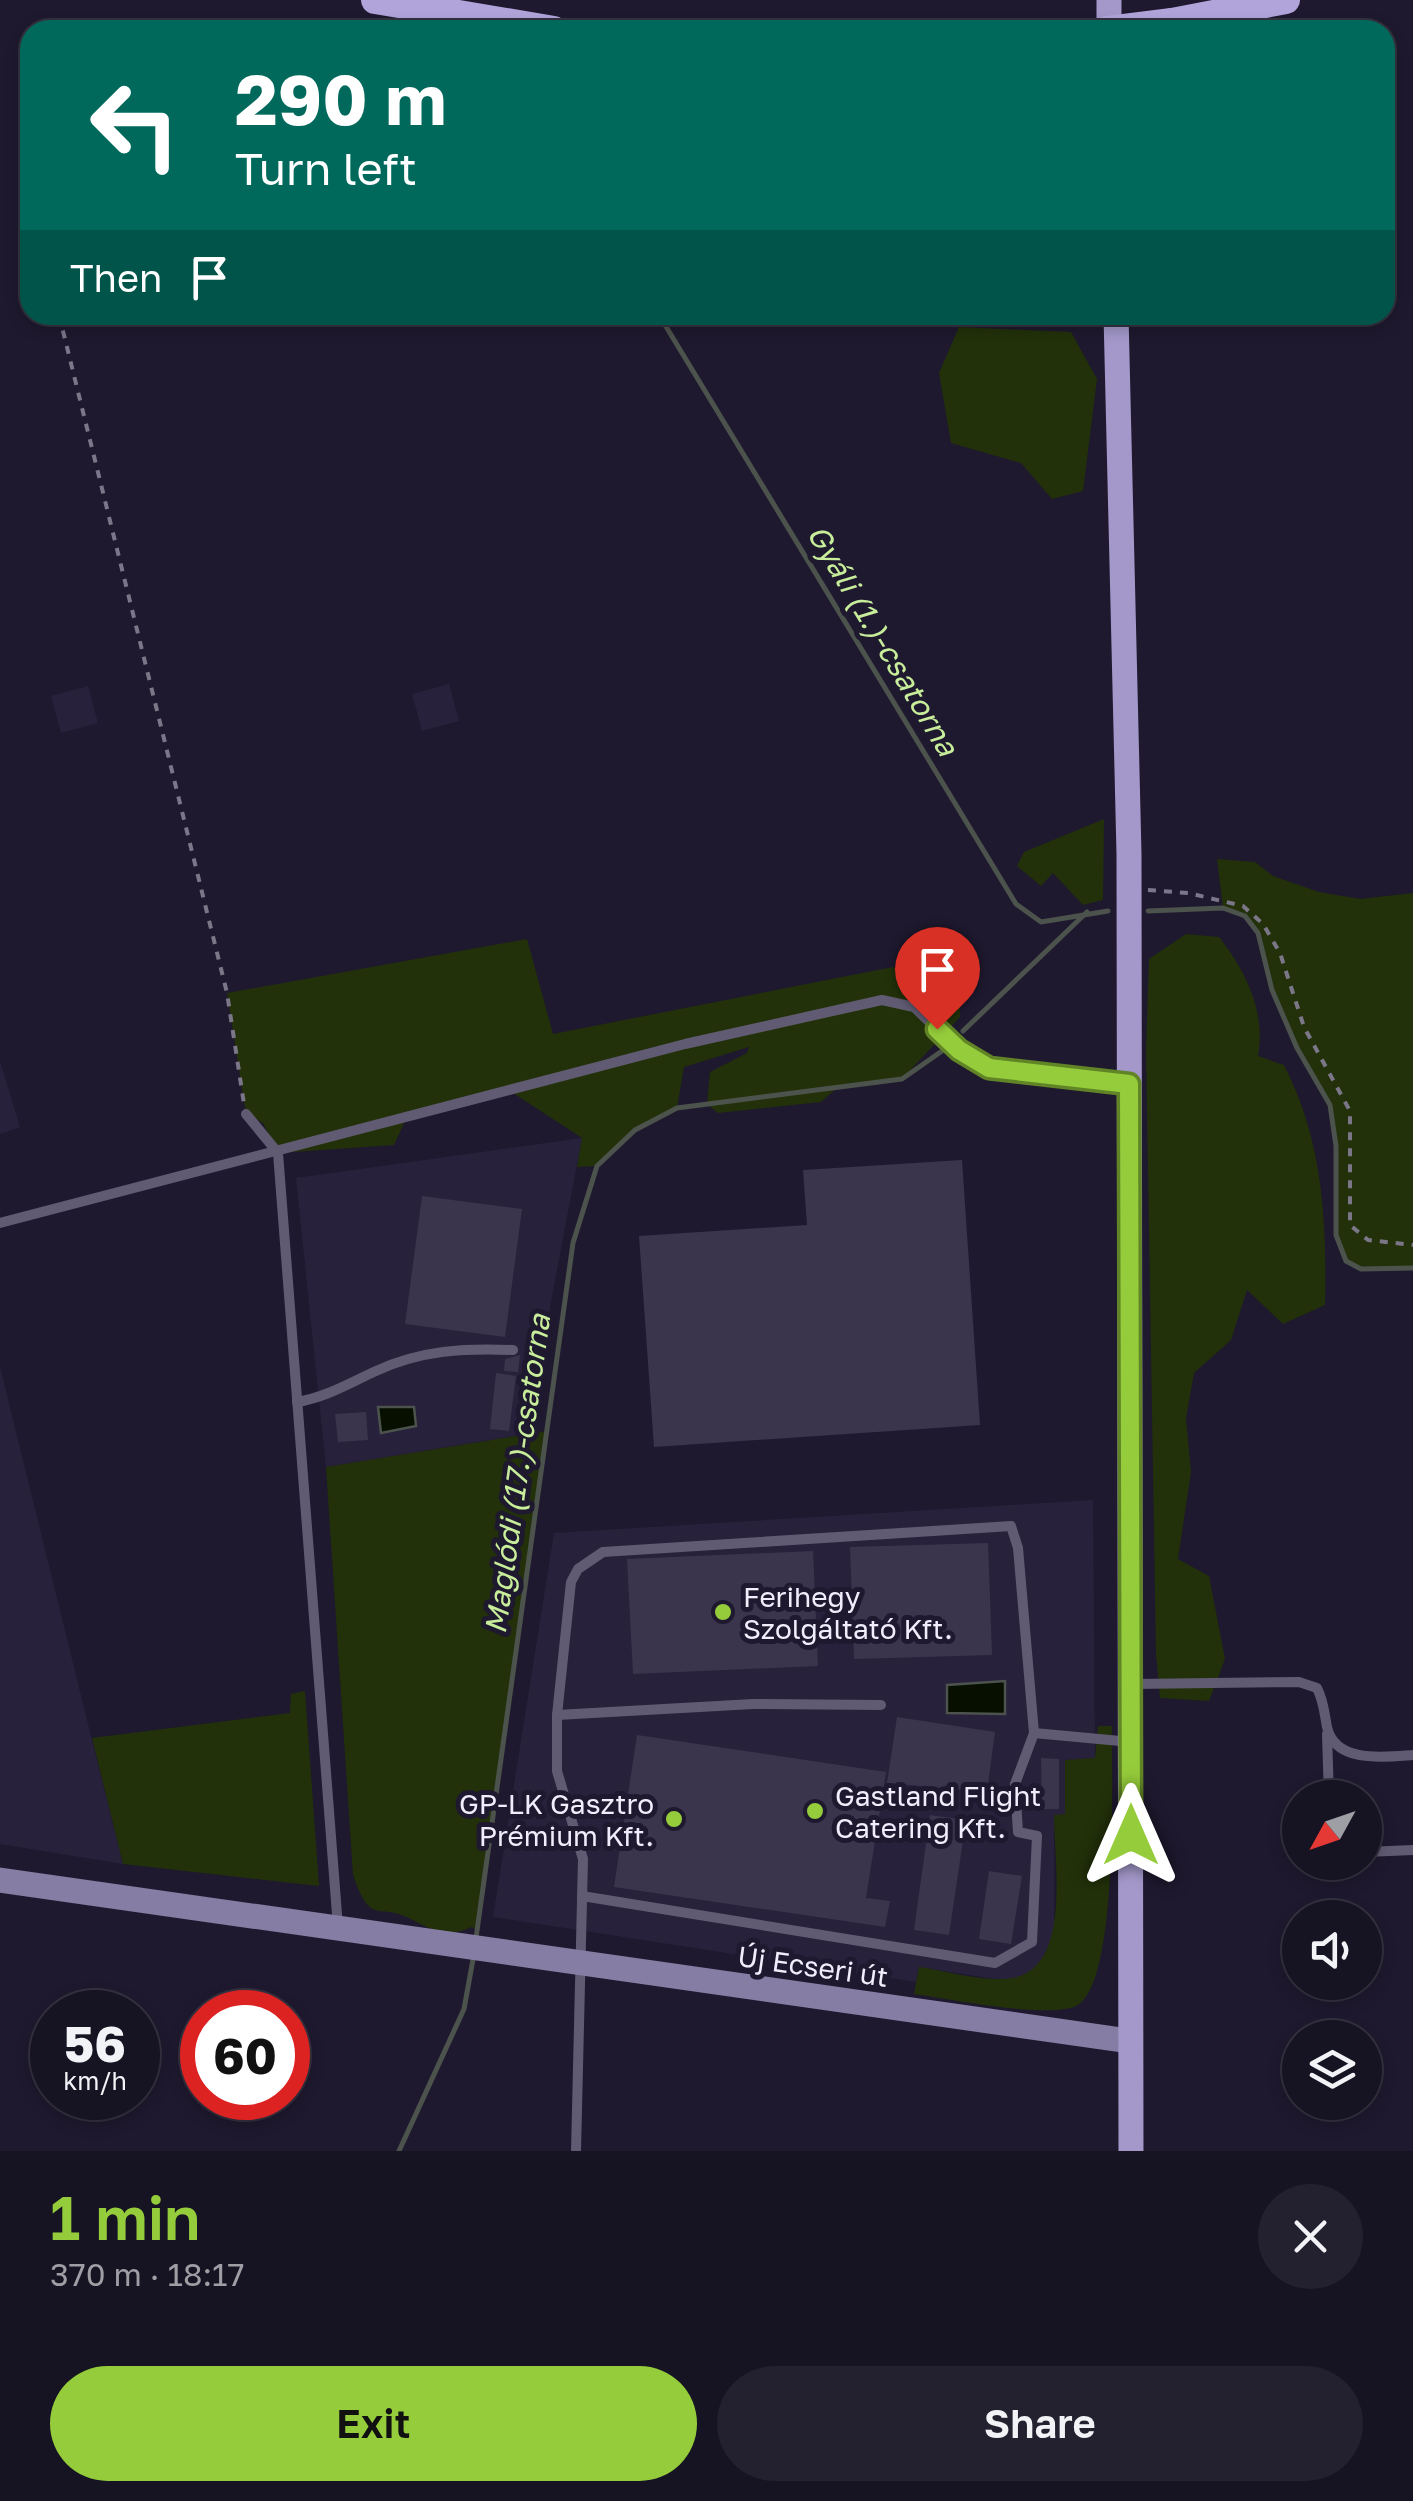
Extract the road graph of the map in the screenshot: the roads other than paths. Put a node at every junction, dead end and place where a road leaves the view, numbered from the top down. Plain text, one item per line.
1 (376, 0) edge
2 (1286, 0) edge
3 (495, 20) edge
4 (1182, 20) edge
5 (1116, 325) edge
6 (1129, 1084) junction
7 (246, 1114) road end
8 (278, 1152) junction
9 (0, 1223) edge
10 (513, 1350) dead end
11 (298, 1402) junction
12 (1132, 1684) junction
13 (882, 1706) dead end
14 (557, 1715) junction
15 (1034, 1733) junction
16 (1328, 1733) junction
17 (1132, 1742) junction
18 (1413, 1755) edge
19 (1329, 1780) edge
20 (1413, 1850) edge
21 (1382, 1851) edge
22 (0, 1880) edge
23 (582, 1896) junction
24 (338, 1928) junction
25 (577, 1962) junction
26 (1129, 2041) junction
27 (576, 2151) edge
28 (1131, 2151) edge

1 - 3 highway
2 - 4 highway, bridge
5 - 6 main road
6 - 8 lane
6 - 12 main road
7 - 8 lane
8 - 9 lane
8 - 11 lane
10 - 11 lane
11 - 24 lane
12 - 16 lane
12 - 17 main road
13 - 14 lane
14 - 15 lane
14 - 23 lane
15 - 17 lane
15 - 23 lane
16 - 18 lane
16 - 19 lane
17 - 26 main road
20 - 21 lane
22 - 24 main road
23 - 25 lane
24 - 25 main road, Új Ecseri út
25 - 26 main road, Új Ecseri út
25 - 27 lane
26 - 28 main road

